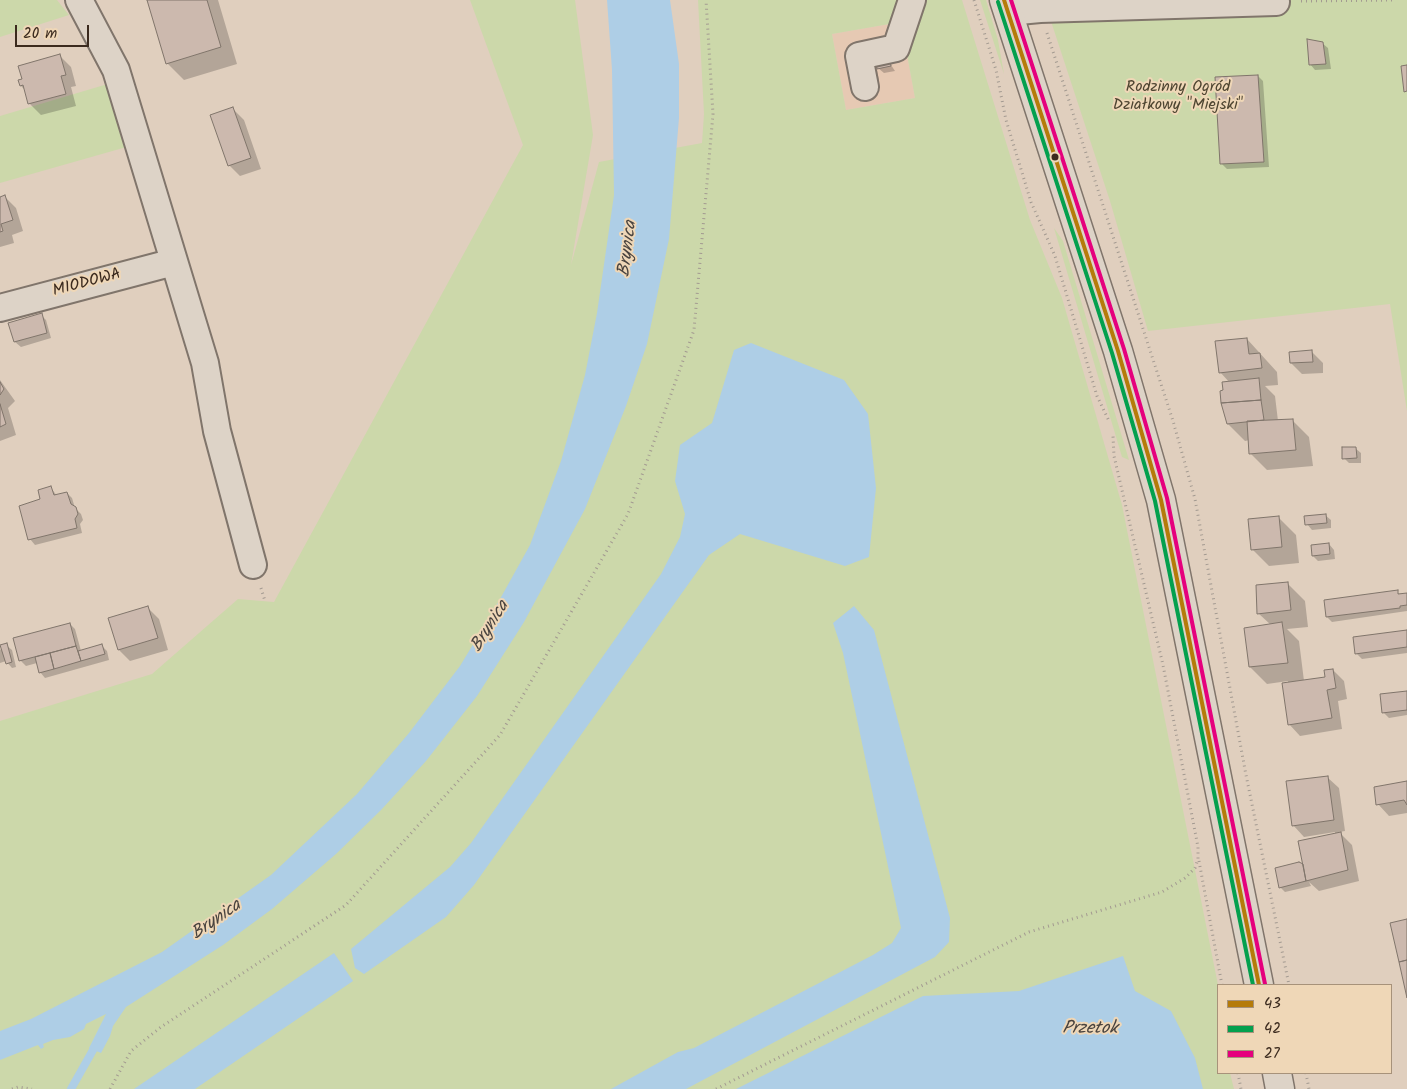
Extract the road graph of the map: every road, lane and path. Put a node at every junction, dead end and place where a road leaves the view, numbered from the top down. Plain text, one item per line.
1 (79, 0) edge
2 (706, 0) edge
3 (912, 0) edge
4 (974, 0) edge
5 (1396, 0) edge
6 (1276, 2) joint
7 (1006, 6) edge
8 (865, 87) dead end
9 (174, 262) junction
10 (0, 308) edge
11 (1111, 426) dead end
12 (1112, 432) dead end
13 (253, 565) dead end
14 (1198, 859) junction
15 (1222, 984) edge
16 (1259, 984) edge
17 (1238, 1074) edge
18 (1277, 1074) edge
19 (1306, 1074) edge
20 (12, 1089) edge
21 (32, 1089) edge
22 (110, 1089) edge
23 (716, 1089) edge
24 (1242, 1089) edge
25 (1280, 1089) edge
26 (1309, 1089) edge

1 - 9 street
2 - 22 path
3 - 8 street
4 - 11 path
5 - 6 path
6 - 7 street
7 - 16 main road
9 - 10 street, MIODOWA
9 - 13 street
12 - 14 path
14 - 15 path
14 - 23 path
17 - 24 path
18 - 25 main road
19 - 26 path
20 - 21 path

